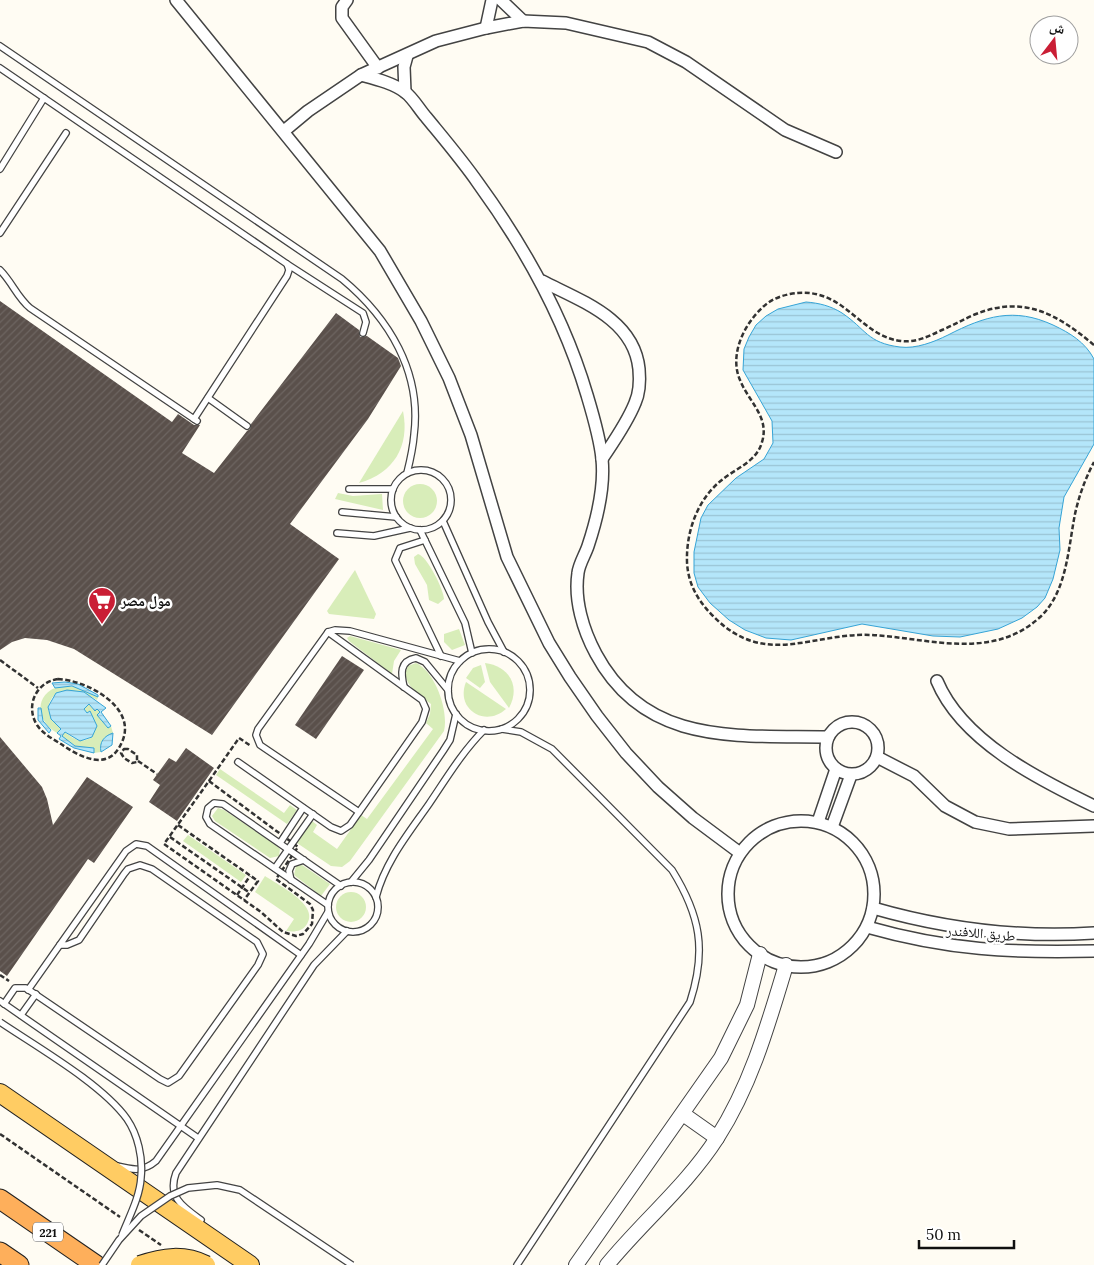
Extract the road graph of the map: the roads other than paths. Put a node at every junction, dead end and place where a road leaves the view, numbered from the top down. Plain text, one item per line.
1 (176, 0) edge
2 (347, 0) edge
3 (492, 0) edge
4 (501, 0) edge
5 (523, 21) junction
6 (486, 28) junction
7 (0, 46) edge
8 (408, 56) junction
9 (0, 68) edge
10 (378, 68) junction
11 (361, 75) junction
12 (405, 92) junction
13 (44, 98) junction
14 (284, 131) junction
15 (66, 133) dead end
16 (836, 152) dead end
17 (0, 169) edge
18 (0, 233) edge
19 (287, 264) junction
20 (0, 270) edge
21 (542, 281) junction
22 (363, 333) dead end
23 (208, 398) junction
24 (248, 426) dead end
25 (602, 459) junction
26 (407, 473) junction
27 (349, 489) dead end
28 (392, 489) junction
29 (342, 512) dead end
30 (396, 517) junction
31 (443, 522) junction
32 (410, 528) junction
33 (420, 530) junction
34 (337, 533) dead end
35 (424, 540) junction
36 (328, 632) junction
37 (504, 652) junction
38 (472, 653) junction
39 (441, 656) junction
40 (460, 661) junction
41 (937, 680) dead end
42 (404, 687) junction
43 (448, 690) junction
44 (456, 714) junction
45 (502, 729) junction
46 (484, 730) junction
47 (828, 737) junction
48 (877, 757) junction
49 (238, 762) dead end
50 (836, 769) junction
51 (851, 775) junction
52 (1094, 806) edge
53 (303, 808) junction
54 (360, 812) junction
55 (313, 814) junction
56 (818, 822) junction
57 (1094, 826) edge
58 (832, 827) junction
59 (280, 843) junction
60 (288, 849) junction
61 (740, 853) junction
62 (304, 860) junction
63 (274, 868) junction
64 (291, 880) junction
65 (351, 882) junction
66 (341, 886) junction
67 (376, 897) junction
68 (328, 908) junction
69 (873, 908) junction
70 (867, 927) junction
71 (347, 931) junction
72 (1094, 933) edge
73 (60, 945) junction
74 (1094, 952) edge
75 (760, 954) junction
76 (301, 955) junction
77 (786, 965) junction
78 (28, 990) junction
79 (36, 994) junction
80 (2, 1002) edge
81 (21, 1015) junction
82 (0, 1022) edge
83 (0, 1093) edge
84 (682, 1114) junction
85 (181, 1125) junction
86 (198, 1138) junction
87 (717, 1138) junction
88 (96, 1159) junction
89 (0, 1199) edge
90 (201, 1220) dead end
91 (220, 1236) dead end
92 (119, 1240) junction
93 (0, 1252) edge
94 (233, 1253) junction
95 (19, 1265) edge
96 (96, 1265) edge
97 (102, 1265) edge
98 (140, 1265) edge
99 (206, 1265) edge
100 (250, 1265) edge
101 (352, 1265) edge
102 (517, 1265) edge
103 (576, 1265) edge
104 (607, 1265) edge

1 - 14 street
2 - 10 street
3 - 6 street
4 - 5 street
5 - 6 street
5 - 16 street
6 - 8 street
7 - 26 lane
8 - 10 street
8 - 12 street
9 - 13 lane
10 - 11 street
11 - 12 street
11 - 14 street
12 - 21 street
13 - 17 lane
13 - 19 lane
14 - 61 street
15 - 18 lane
19 - 22 lane
19 - 23 lane
20 - 23 lane
21 - 25 street
21 - 25 street
23 - 24 lane
25 - 47 street
26 - 28 lane
26 - 31 lane
27 - 28 lane
28 - 30 lane
29 - 30 lane
30 - 32 lane
31 - 33 lane
31 - 37 lane
32 - 33 lane
32 - 34 lane
33 - 35 lane
35 - 38 lane
35 - 39 lane
36 - 39 lane
36 - 42 lane
36 - 54 lane
37 - 38 lane
37 - 45 lane
38 - 40 lane
39 - 40 lane
40 - 43 lane
41 - 52 street
42 - 43 lane
42 - 54 lane
43 - 44 lane
44 - 46 lane
44 - 65 lane
45 - 46 lane
45 - 102 lane
46 - 67 lane
47 - 48 street
47 - 50 street
48 - 51 street
48 - 57 street
49 - 53 lane
50 - 51 street
50 - 56 street
51 - 58 street
53 - 55 lane
53 - 59 lane
54 - 55 lane
55 - 60 lane
56 - 58 street
56 - 61 street
58 - 69 street
59 - 60 lane
59 - 63 lane
60 - 62 lane
60 - 63 lane
61 - 75 street
62 - 64 lane
62 - 66 lane
63 - 64 lane
64 - 68 lane
65 - 66 lane
65 - 67 lane
66 - 68 lane
67 - 71 lane
68 - 71 lane
68 - 76 lane
69 - 70 street
69 - 72 street, طريق اللافندر
70 - 74 street, طريق اللافندر
70 - 77 street
71 - 86 lane
73 - 76 lane
73 - 78 lane
73 - 79 lane
75 - 77 street
75 - 84 street
76 - 85 lane
77 - 87 street
78 - 79 lane
78 - 80 lane
79 - 81 lane
80 - 81 lane
81 - 85 lane
82 - 92 lane, bridge
83 - 88 main road
84 - 87 street
84 - 103 street
85 - 86 lane
85 - 88 lane
86 - 90 lane
87 - 104 street
88 - 94 main road
89 - 96 highway, 221
91 - 94 lane
92 - 97 lane, bridge
92 - 101 lane, bridge
93 - 95 highway
94 - 100 main road
98 - 99 main road, bridge

